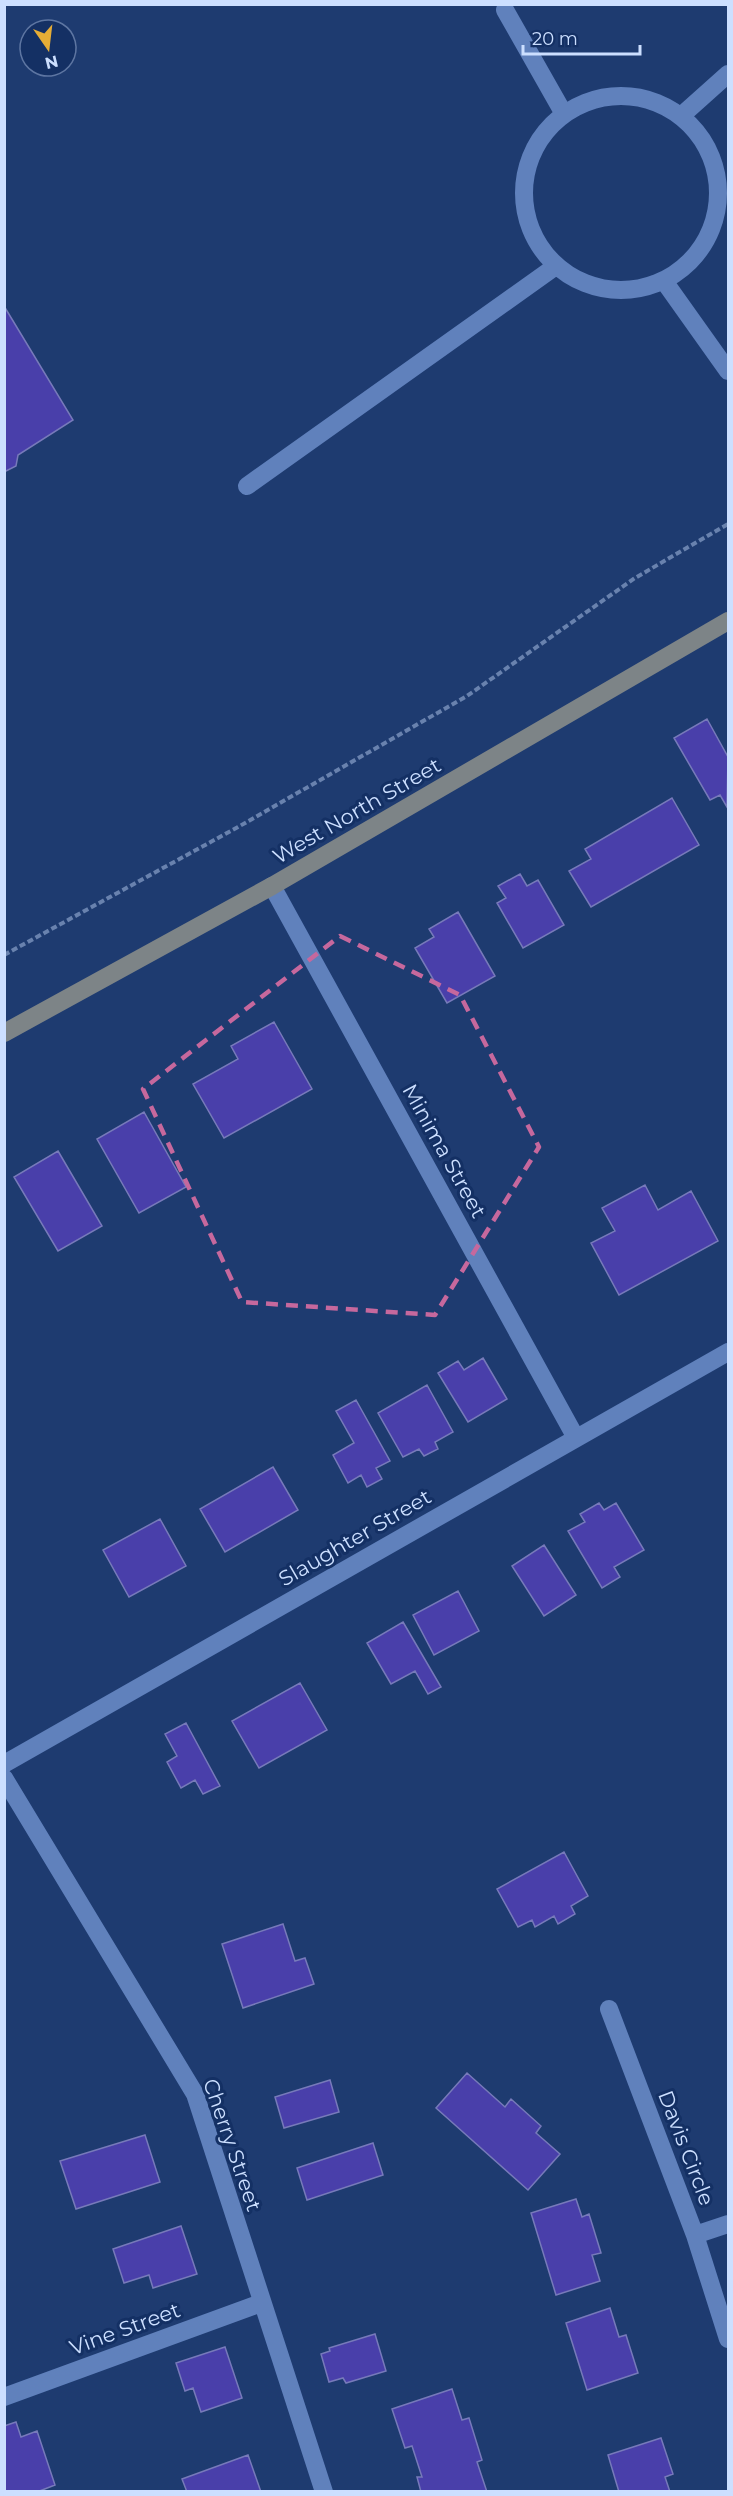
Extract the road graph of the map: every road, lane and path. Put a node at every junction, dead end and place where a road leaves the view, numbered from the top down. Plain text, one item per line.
1 (505, 10) dead end
2 (729, 74) edge
3 (564, 114) junction
4 (681, 116) junction
5 (556, 266) junction
6 (664, 281) junction
7 (729, 371) edge
8 (247, 486) dead end
9 (729, 524) edge
10 (729, 621) edge
11 (272, 886) junction
12 (4, 955) edge
13 (4, 1033) edge
14 (729, 1352) edge
15 (576, 1438) junction
16 (4, 1764) edge
17 (4, 1778) edge
18 (609, 2009) dead end
19 (729, 2224) edge
20 (695, 2235) junction
21 (261, 2303) junction
22 (729, 2339) edge
23 (4, 2397) edge
24 (324, 2492) edge

1 - 3 street
2 - 4 street
3 - 4 street
3 - 5 street
4 - 6 street
5 - 6 street
5 - 8 street
6 - 7 street
9 - 12 path
10 - 11 main road, West North Street
11 - 13 main road, West North Street
11 - 15 street, Minima Street
14 - 15 street, Slaughter Street
15 - 16 street, Slaughter Street
17 - 21 street, Cherry Street
18 - 20 street, Davis Circle
19 - 20 street
20 - 22 street, Davis Circle
21 - 23 street, Vine Street
21 - 24 street, Cherry Street

